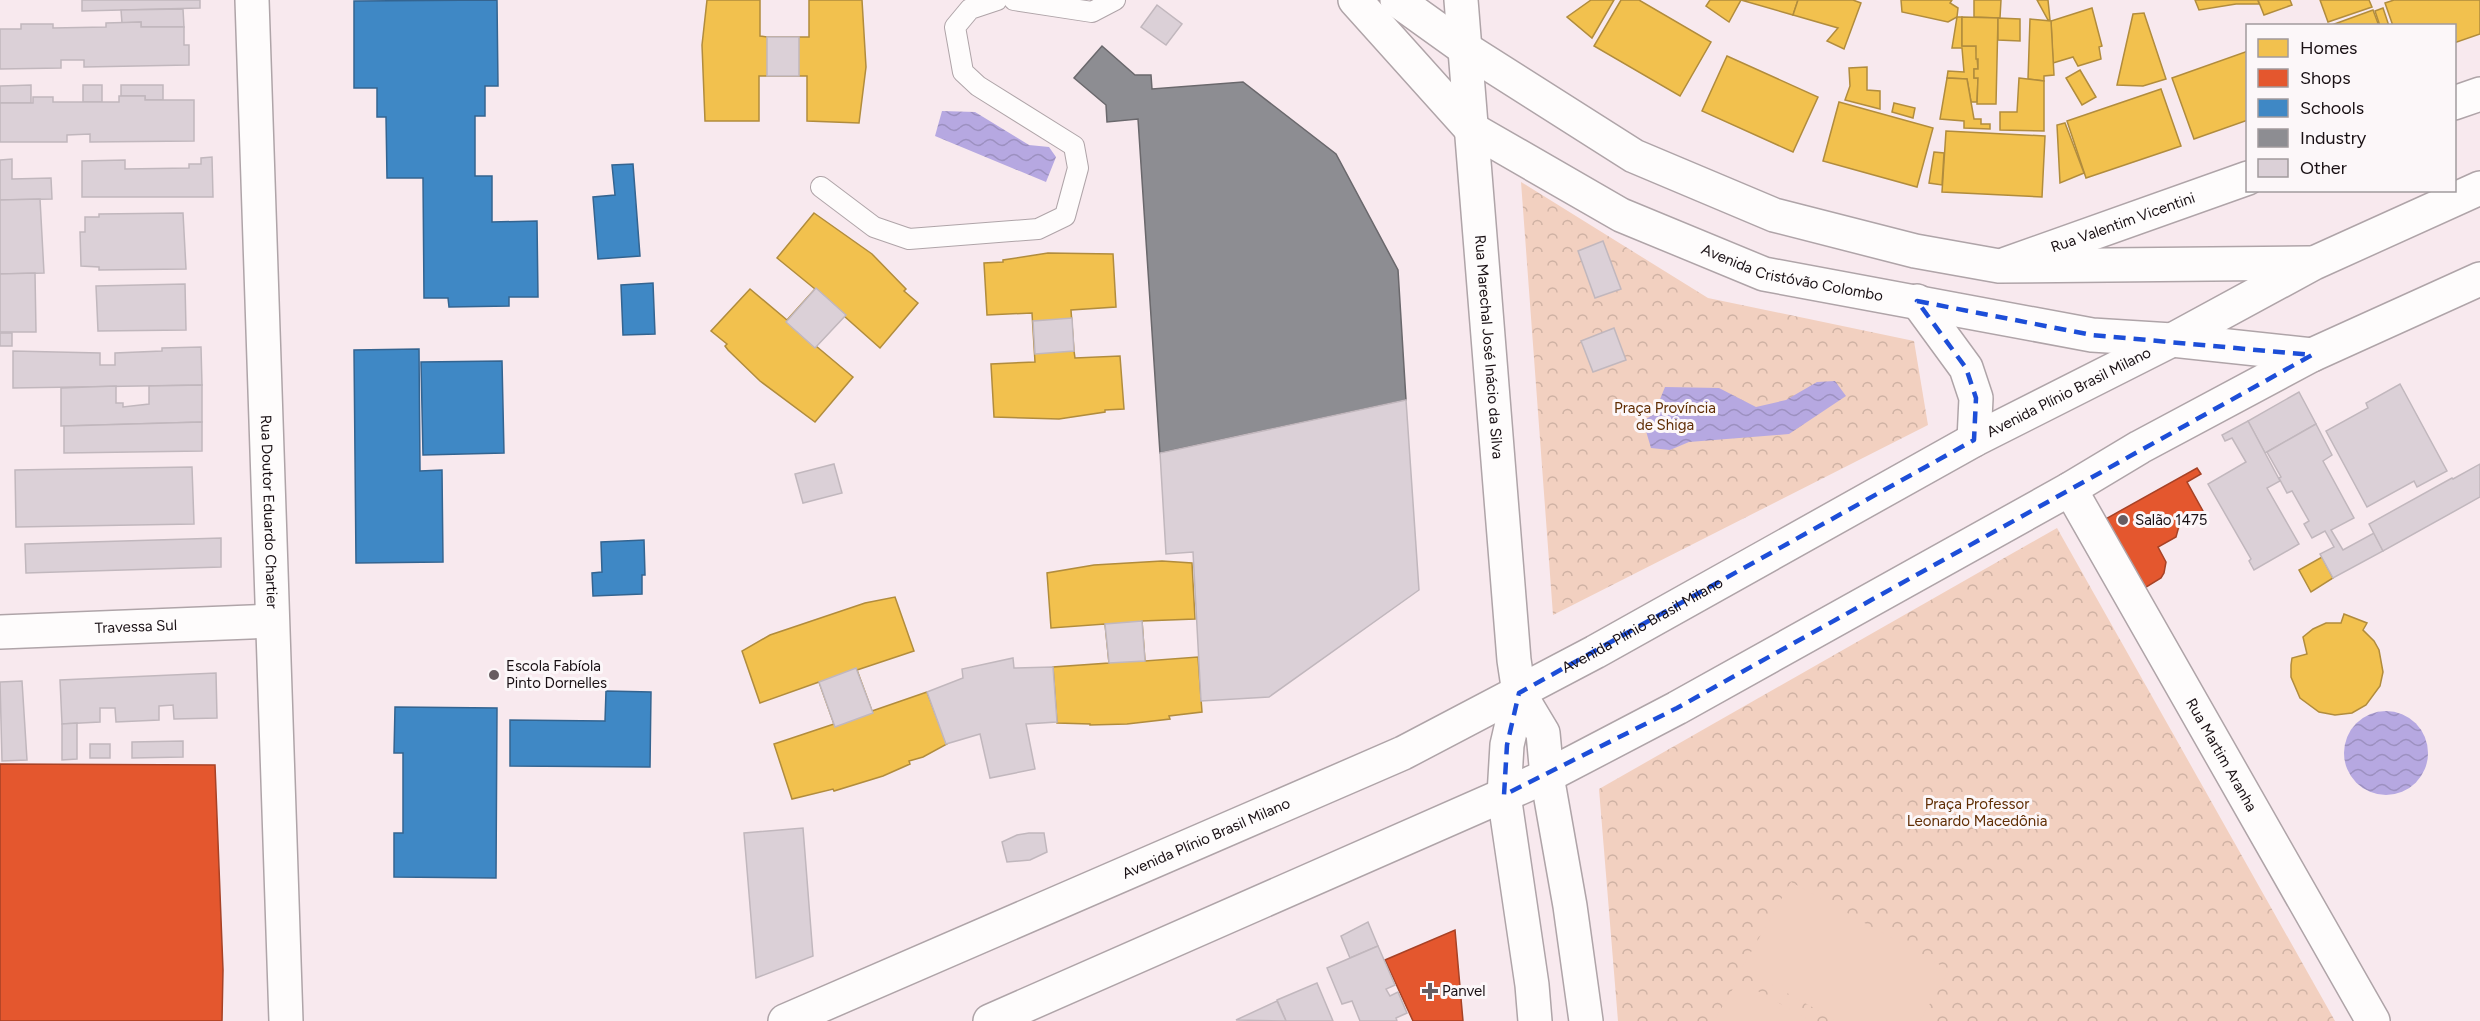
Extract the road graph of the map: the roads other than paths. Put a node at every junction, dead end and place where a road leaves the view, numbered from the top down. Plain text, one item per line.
1 (252, 0) edge
2 (997, 0) edge
3 (1014, 0) edge
4 (1115, 0) edge
5 (1355, 0) edge
6 (1397, 0) edge
7 (1461, 0) edge
8 (1464, 48) junction
9 (2480, 94) edge
10 (2456, 103) edge
11 (1470, 128) junction
12 (2246, 178) edge
13 (821, 187) dead end
14 (2480, 188) edge
15 (2314, 263) junction
16 (1999, 267) junction
17 (2480, 279) edge
18 (1917, 301) junction
19 (2172, 340) junction
20 (2312, 355) junction
21 (1974, 440) junction
22 (2070, 489) junction
23 (272, 621) junction
24 (0, 632) edge
25 (1519, 693) junction
26 (1547, 776) junction
27 (1504, 795) junction
28 (286, 1021) edge
29 (784, 1021) edge
30 (990, 1021) edge
31 (1535, 1021) edge
32 (1586, 1021) edge
33 (2373, 1021) edge

1 - 23 main road, Rua Doutor Eduardo Chartier
2 - 13 lane
3 - 4 lane
5 - 11 main road, Avenida Cristóvão Colombo
6 - 8 main road
7 - 8 main road, Rua Marechal José Inácio da Silva
8 - 11 main road, Rua Marechal José Inácio da Silva
8 - 16 main road
9 - 10 main road
11 - 18 main road, Avenida Cristóvão Colombo
11 - 25 main road, Rua Marechal José Inácio da Silva
12 - 16 main road, Rua Valentim Vicentini
14 - 15 main road, Avenida Plínio Brasil Milano
15 - 16 main road
15 - 19 main road, Avenida Plínio Brasil Milano
17 - 20 main road
18 - 19 main road, Avenida Cristóvão Colombo
18 - 21 main road
19 - 20 main road, Avenida Cristóvão Colombo
19 - 21 main road, Avenida Plínio Brasil Milano
20 - 22 main road
21 - 25 main road, Avenida Plínio Brasil Milano
22 - 26 main road
22 - 33 main road, Rua Martim Aranha
23 - 24 main road, Travessa Sul
23 - 28 main road, Rua Doutor Eduardo Chartier
25 - 26 main road
25 - 27 main road
25 - 29 main road, Avenida Plínio Brasil Milano
26 - 27 main road
26 - 32 main road
27 - 30 main road
27 - 31 main road

